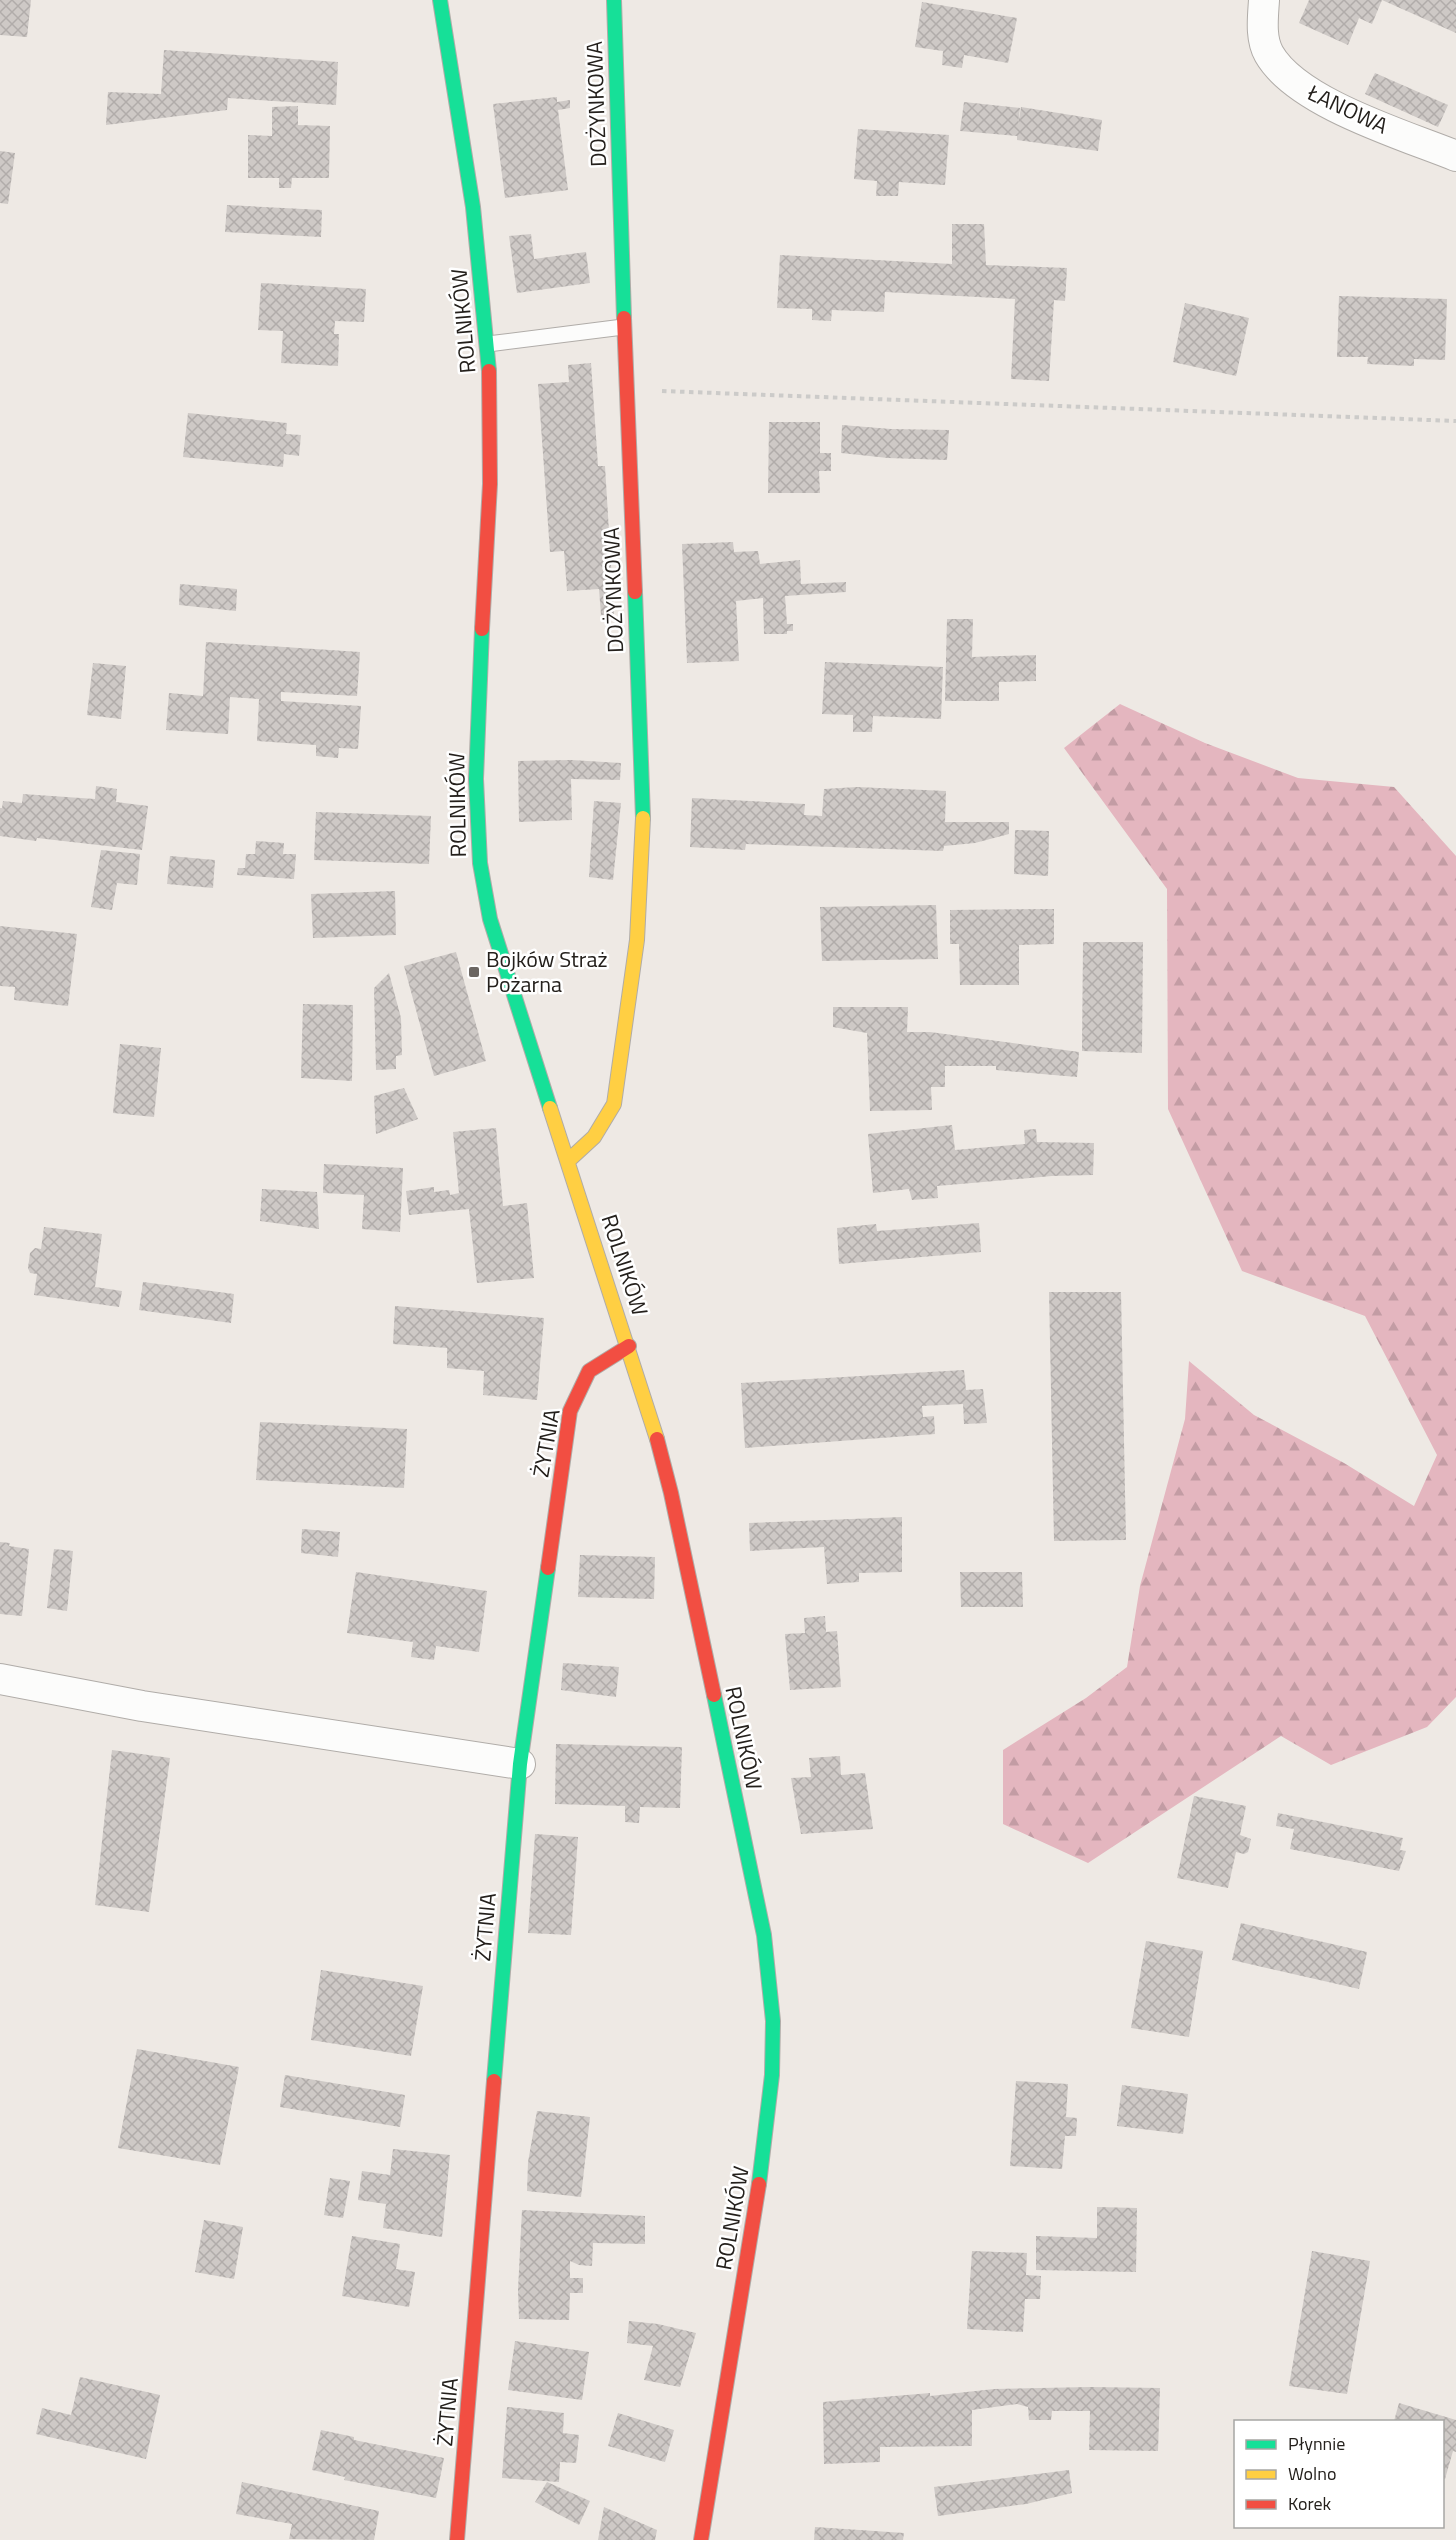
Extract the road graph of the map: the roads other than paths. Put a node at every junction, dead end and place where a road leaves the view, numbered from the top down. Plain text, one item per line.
1 (440, 0) edge
2 (614, 0) edge
3 (1264, 0) edge
4 (1456, 156) edge
5 (623, 327) junction
6 (488, 344) junction
7 (568, 1160) junction
8 (629, 1346) junction
9 (0, 1679) edge
10 (520, 1764) junction
11 (457, 2540) edge
12 (701, 2540) edge

1 - 6 street, ROLNIKÓW
2 - 5 street, DOŻYNKOWA
3 - 4 street, ŁANOWA
5 - 6 lane
5 - 7 street, DOŻYNKOWA
6 - 7 street, ROLNIKÓW
7 - 8 street, ROLNIKÓW
8 - 10 street, ŻYTNIA
8 - 12 street, ROLNIKÓW
9 - 10 street
10 - 11 street, ŻYTNIA

